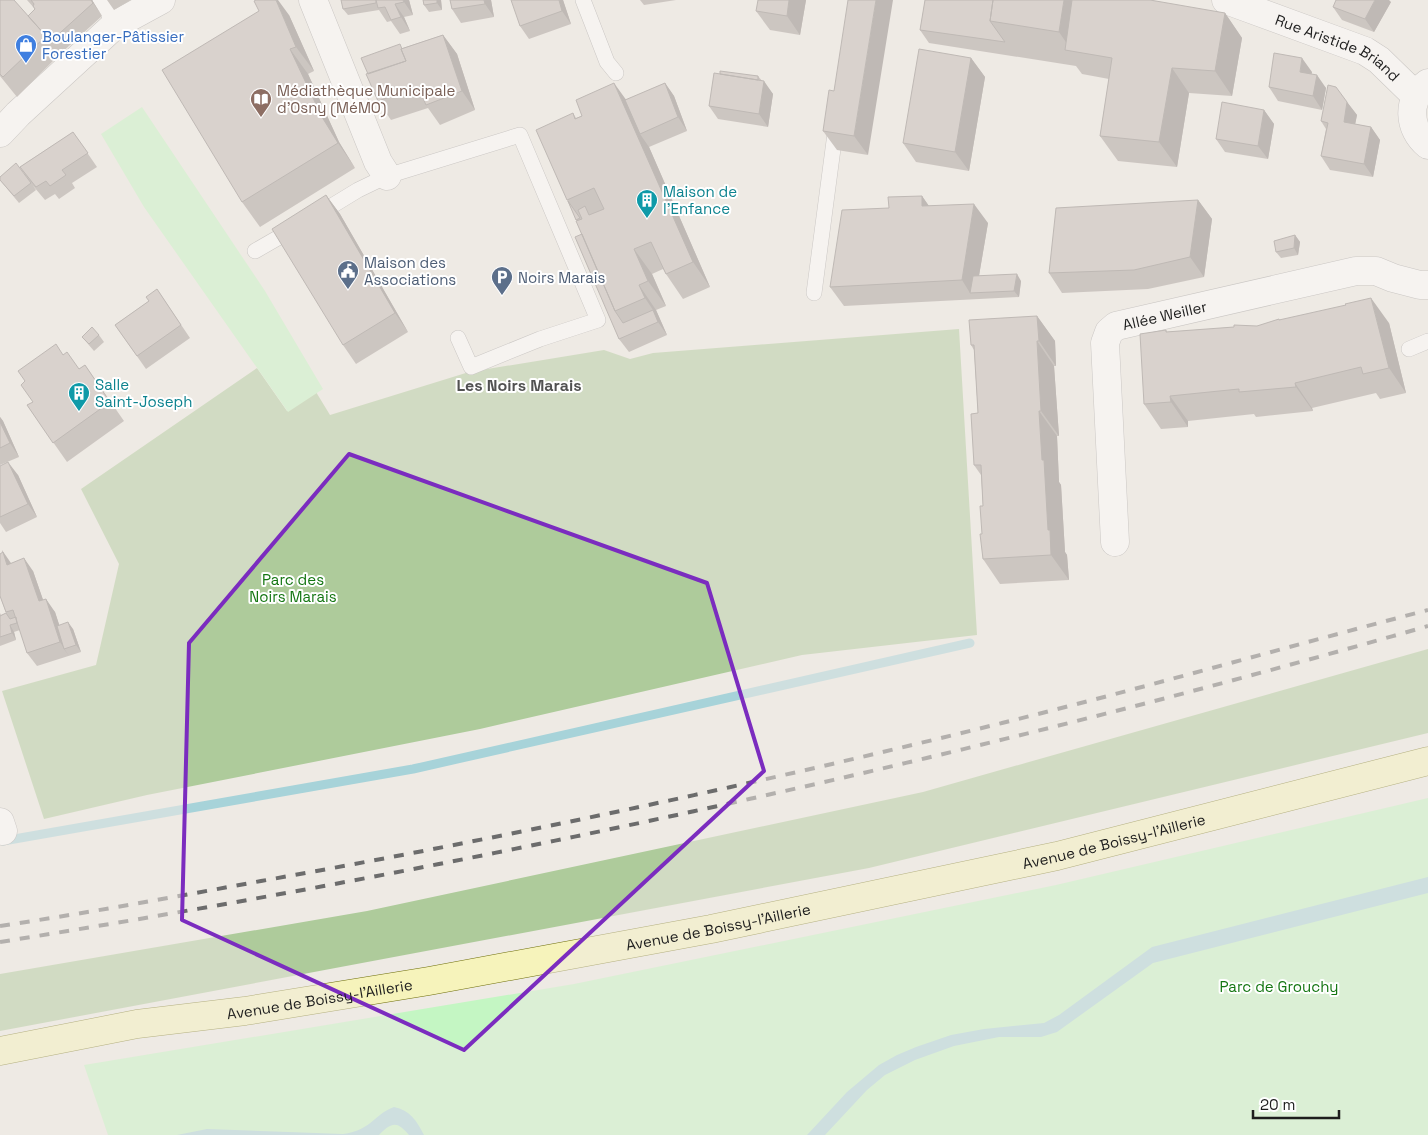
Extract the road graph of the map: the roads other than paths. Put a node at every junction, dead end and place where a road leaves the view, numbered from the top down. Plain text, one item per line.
1 (100, 0) edge
2 (161, 0) edge
3 (313, 0) edge
4 (583, 0) edge
5 (1226, 0) edge
6 (116, 25) junction
7 (616, 73) dead end
8 (1422, 89) edge
9 (839, 108) edge
10 (0, 133) edge
11 (1428, 145) edge
12 (387, 176) junction
13 (255, 251) dead end
14 (1428, 285) edge
15 (814, 293) dead end
16 (458, 338) dead end
17 (1428, 341) edge
18 (1409, 349) dead end
19 (1115, 542) dead end
20 (1428, 762) edge
21 (0, 1051) edge

1 - 6 lane
2 - 6 street
3 - 12 street
4 - 7 lane
5 - 8 street, Rue Aristide Briand
6 - 10 street
8 - 11 street
9 - 15 lane
12 - 13 lane
12 - 16 lane
14 - 19 street, Allée Weiller
17 - 18 lane
20 - 21 main road, Avenue de Boissy-l'Aillerie

